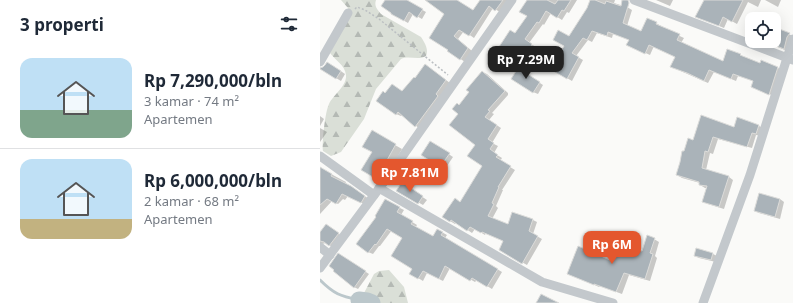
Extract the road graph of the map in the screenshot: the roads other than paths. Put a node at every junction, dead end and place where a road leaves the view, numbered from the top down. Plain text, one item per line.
1 (512, 0) edge
2 (634, 0) edge
3 (348, 13) road end
4 (793, 39) edge
5 (790, 59) edge
6 (320, 62) edge
7 (320, 156) edge
8 (376, 191) junction
9 (320, 247) edge
10 (330, 255) junction
11 (320, 268) edge
12 (613, 303) edge
13 (703, 303) edge

1 - 8 street
2 - 5 street
3 - 6 street
4 - 5 street
5 - 13 street
7 - 8 street
8 - 10 street
8 - 12 street
9 - 10 street
10 - 11 street

